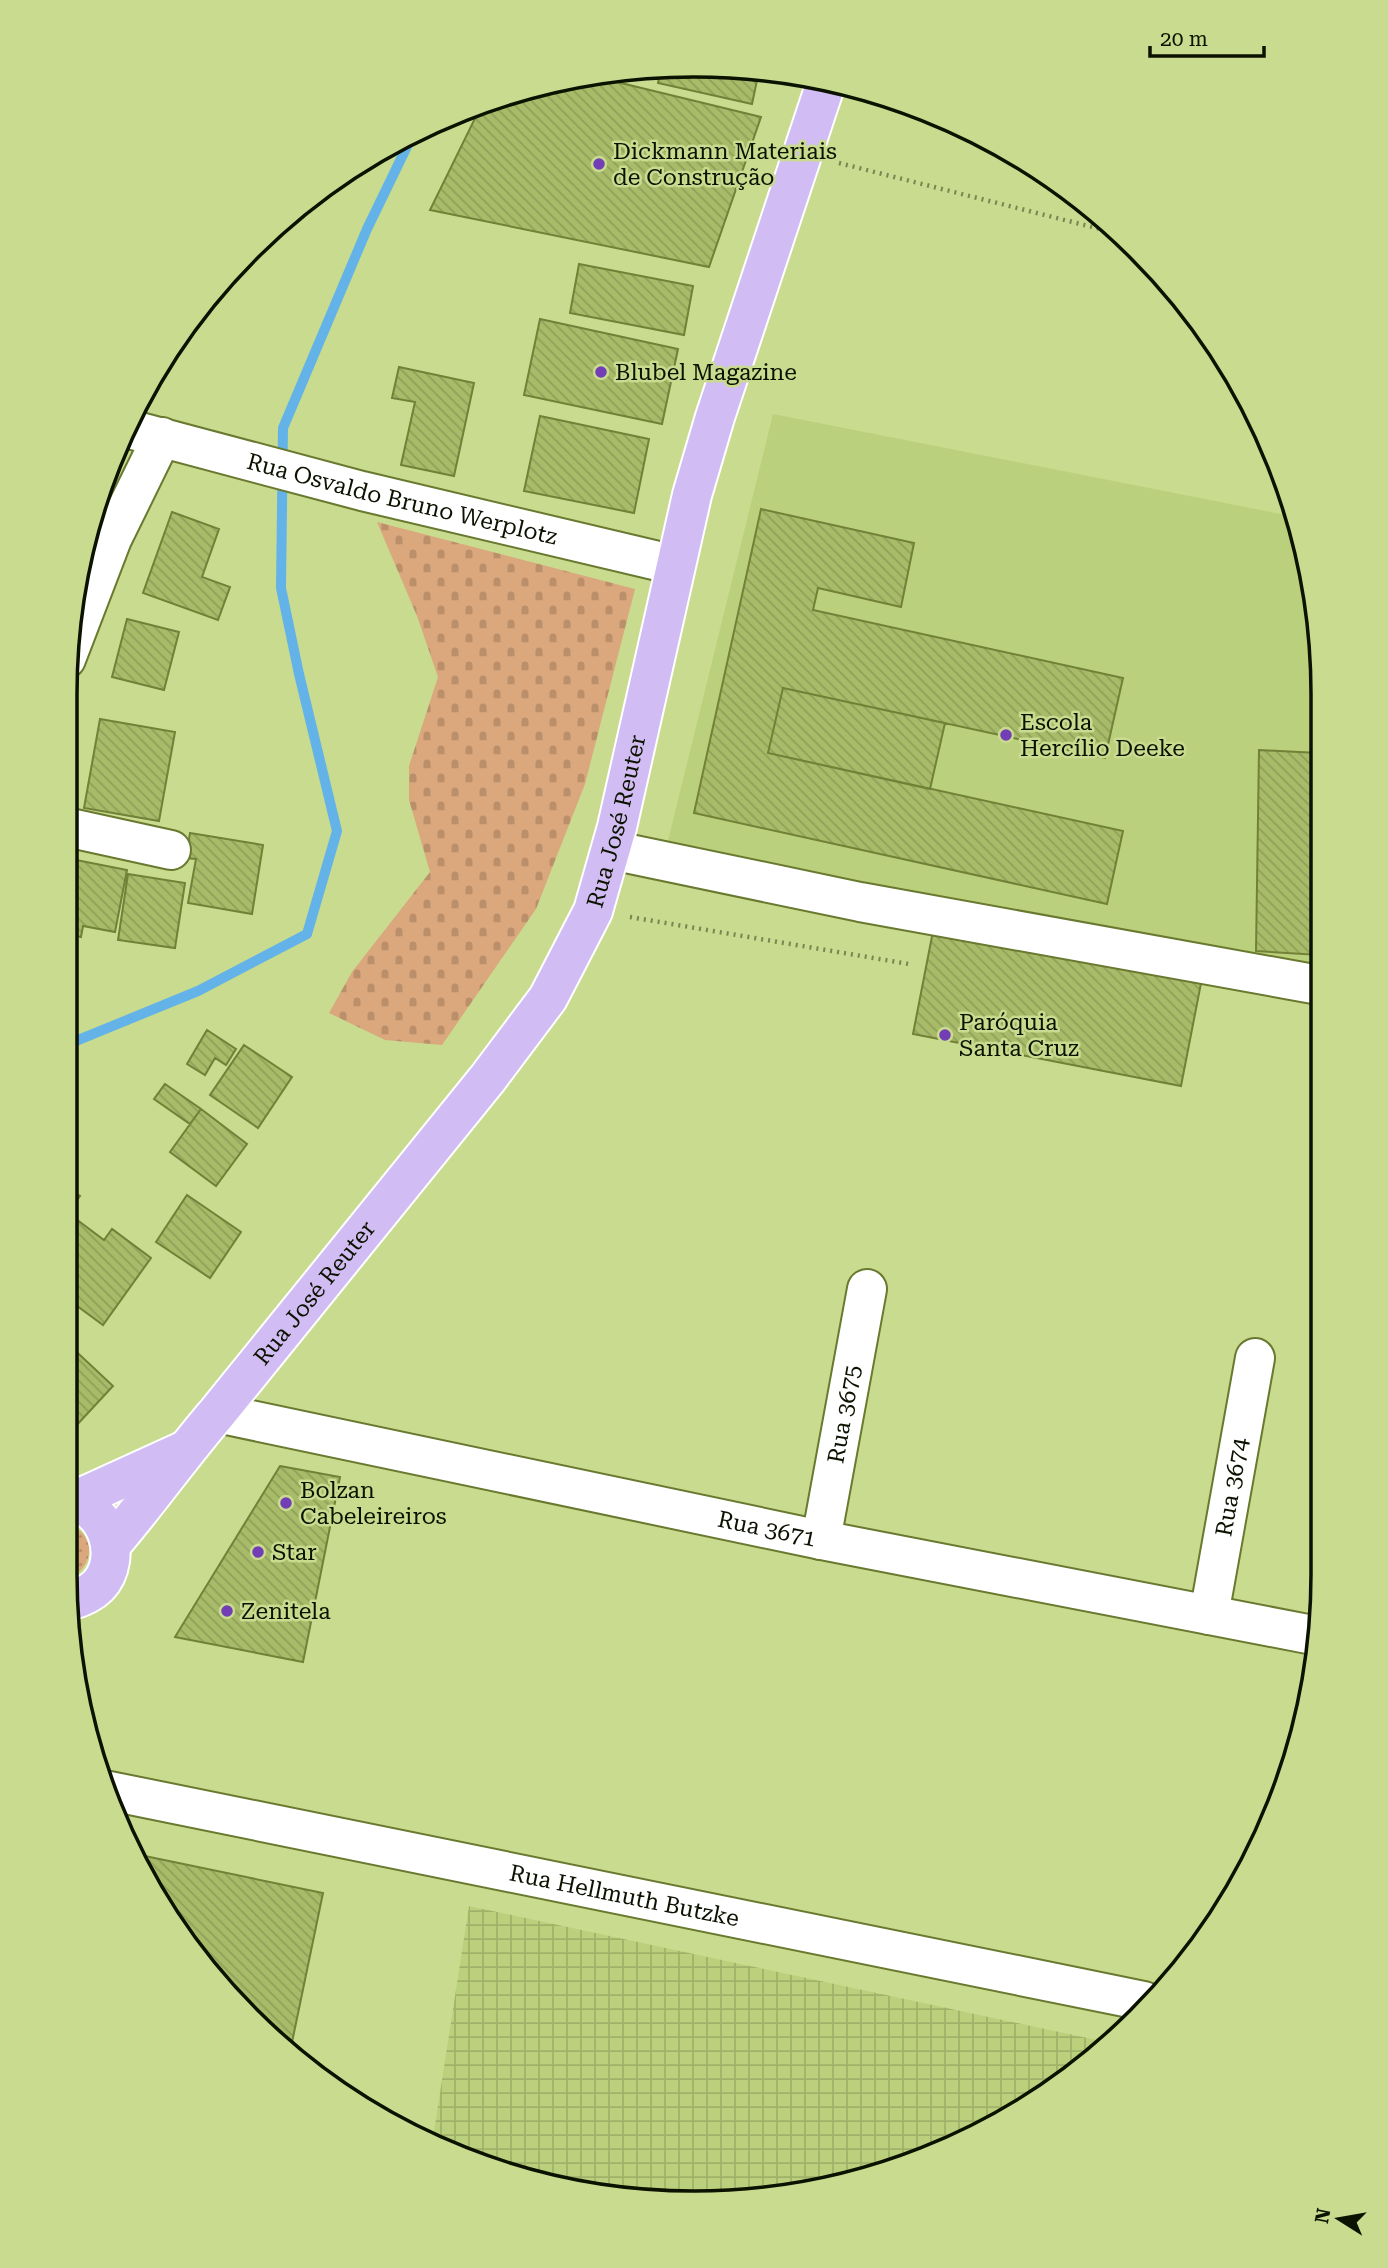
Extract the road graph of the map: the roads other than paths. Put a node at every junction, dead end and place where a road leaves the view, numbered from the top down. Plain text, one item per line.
1 (823, 91) edge
2 (146, 433) edge
3 (675, 565) junction
4 (81, 619) edge
5 (77, 829) edge
6 (171, 850) dead end
7 (611, 850) junction
8 (1311, 984) edge
9 (867, 1289) dead end
10 (1255, 1358) dead end
11 (217, 1413) junction
12 (185, 1450) junction
13 (77, 1498) edge
14 (77, 1505) edge
15 (821, 1540) junction
16 (111, 1545) junction
17 (78, 1599) edge
18 (1209, 1615) junction
19 (1308, 1634) edge
20 (118, 1793) edge
21 (1140, 2000) edge

1 - 3 main road, Rua José Reuter
2 - 3 street, Rua Osvaldo Bruno Werplotz
2 - 4 street
3 - 7 main road, Rua José Reuter
5 - 6 street
7 - 8 street
7 - 11 main road, Rua José Reuter
9 - 15 street, Rua 3675
10 - 18 street, Rua 3674
11 - 12 main road, Rua José Reuter
11 - 15 street, Rua 3671
12 - 13 main road, Rua José Reuter
12 - 16 main road, Rua José Reuter
14 - 16 main road
15 - 18 street, Rua 3671
16 - 17 main road
18 - 19 street, Rua 3671
20 - 21 street, Rua Hellmuth Butzke

